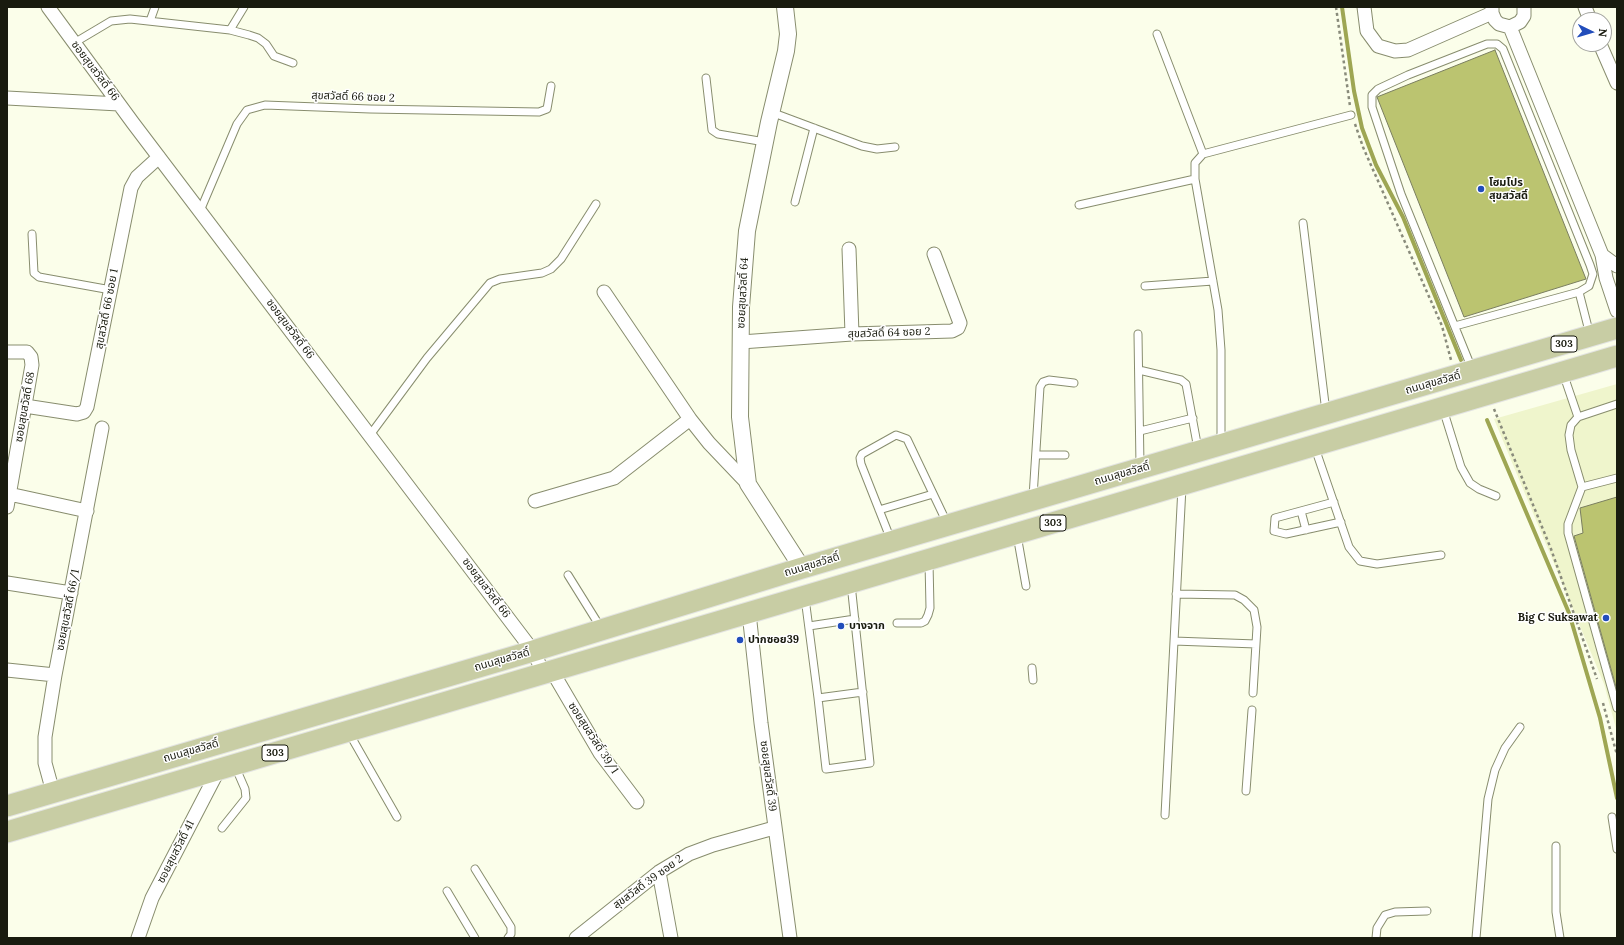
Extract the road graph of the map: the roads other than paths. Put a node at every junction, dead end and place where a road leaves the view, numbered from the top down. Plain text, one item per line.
1 (48, 7) edge
2 (155, 7) edge
3 (244, 7) edge
4 (785, 7) edge
5 (1364, 7) edge
6 (1524, 7) edge
7 (1492, 10) edge
8 (150, 21) junction
9 (1510, 26) junction
10 (230, 30) junction
11 (1157, 34) dead end
12 (74, 43) junction
13 (1603, 52) edge
14 (293, 63) dead end
15 (706, 78) dead end
16 (1617, 83) edge
17 (550, 86) dead end
18 (7, 98) edge
19 (119, 104) junction
20 (771, 112) junction
21 (1352, 115) road end
22 (814, 128) junction
23 (765, 142) junction
24 (895, 147) dead end
25 (1204, 154) junction
26 (159, 157) junction
27 (1195, 179) junction
28 (795, 202) dead end
29 (596, 204) dead end
30 (1079, 205) dead end
31 (200, 211) junction
32 (1303, 224) dead end
33 (32, 234) dead end
34 (849, 249) dead end
35 (934, 254) dead end
36 (1602, 255) junction
37 (1617, 266) edge
38 (1213, 281) junction
39 (1144, 286) dead end
40 (111, 290) junction
41 (604, 292) dead end
42 (1579, 292) junction
43 (1617, 311) edge
44 (1455, 326) junction
45 (1617, 328) edge
46 (852, 334) junction
47 (1138, 334) dead end
48 (1590, 336) junction
49 (741, 342) junction
50 (7, 352) edge
51 (1617, 356) edge
52 (1139, 370) junction
53 (1562, 372) junction
54 (1464, 374) junction
55 (1074, 383) dead end
56 (1617, 404) edge
57 (25, 406) junction
58 (1443, 407) junction
59 (1327, 414) junction
60 (1578, 417) junction
61 (1193, 418) junction
62 (690, 419) junction
63 (102, 428) dead end
64 (1140, 431) junction
65 (370, 435) junction
66 (1221, 445) junction
67 (1315, 445) junction
68 (1199, 452) junction
69 (1036, 455) junction
70 (1065, 455) dead end
71 (1140, 469) junction
72 (1617, 478) edge
73 (748, 484) junction
74 (1182, 485) junction
75 (1582, 487) junction
76 (933, 494) junction
77 (1496, 496) dead end
78 (8, 500) edge
79 (1033, 500) junction
80 (535, 501) dead end
81 (1334, 502) junction
82 (879, 510) junction
83 (87, 511) junction
84 (1302, 511) junction
85 (1341, 522) junction
86 (948, 525) junction
87 (1306, 530) junction
88 (1016, 534) junction
89 (892, 542) junction
90 (1441, 555) dead end
91 (929, 560) junction
92 (802, 568) junction
93 (568, 575) dead end
94 (7, 583) edge
95 (851, 583) junction
96 (1026, 586) dead end
97 (71, 593) junction
98 (1176, 594) junction
99 (805, 596) junction
100 (749, 613) junction
101 (855, 619) junction
102 (897, 623) dead end
103 (809, 626) junction
104 (602, 630) junction
105 (1174, 641) junction
106 (1256, 644) junction
107 (533, 651) junction
108 (1032, 668) dead end
109 (7, 670) edge
110 (548, 673) junction
111 (55, 675) junction
112 (1033, 680) dead end
113 (863, 692) junction
114 (1253, 693) dead end
115 (818, 698) junction
116 (1617, 708) edge
117 (1252, 710) dead end
118 (1520, 727) dead end
119 (348, 731) junction
120 (227, 767) junction
121 (1246, 791) dead end
122 (52, 792) junction
123 (637, 802) dead end
124 (7, 806) edge
125 (1165, 815) dead end
126 (396, 817) dead end
127 (1612, 817) dead end
128 (222, 828) dead end
129 (774, 828) junction
130 (7, 832) edge
131 (1556, 846) dead end
132 (1617, 849) edge
133 (475, 869) dead end
134 (659, 872) junction
135 (447, 891) dead end
136 (1427, 911) dead end
137 (138, 938) edge
138 (475, 938) edge
139 (508, 938) edge
140 (576, 938) edge
141 (671, 938) edge
142 (790, 938) edge
143 (1376, 938) edge
144 (1476, 938) edge
145 (1560, 938) edge

1 - 12 street, ซอยสุขสวัสดิ์ 66
2 - 8 lane
3 - 10 lane
4 - 20 street, ซอยสุขสวัสดิ์ 64
5 - 7 street
6 - 9 street
7 - 9 street
8 - 10 lane
8 - 12 lane
9 - 36 street
10 - 14 lane
11 - 25 lane
12 - 19 street, ซอยสุขสวัสดิ์ 66
13 - 16 street
15 - 23 lane
17 - 31 lane, สุขสวัสดิ์ 66 ซอย 2
18 - 19 street
19 - 26 street, ซอยสุขสวัสดิ์ 66
20 - 22 lane
20 - 23 street, ซอยสุขสวัสดิ์ 64
21 - 25 lane
22 - 24 lane
22 - 28 lane
23 - 49 street, ซอยสุขสวัสดิ์ 64
25 - 27 lane
26 - 31 street, ซอยสุขสวัสดิ์ 66
26 - 40 street, สุขสวัสดิ์ 66 ซอย 1
27 - 30 lane
27 - 38 lane
29 - 65 lane
31 - 65 street, ซอยสุขสวัสดิ์ 66
32 - 59 lane
33 - 40 lane
34 - 46 street
35 - 46 street, สุขสวัสดิ์ 64 ซอย 2
36 - 37 street
36 - 43 street
38 - 39 lane
38 - 66 lane
40 - 57 street, สุขสวัสดิ์ 66 ซอย 1
41 - 62 street
42 - 44 lane
42 - 44 lane
42 - 48 lane
44 - 54 lane
45 - 48 main road, ถนนสุขสวัสดิ์ / 303
46 - 49 street, สุขสวัสดิ์ 64 ซอย 2
47 - 52 lane
48 - 54 main road, ถนนสุขสวัสดิ์ / 303
49 - 73 street, ซอยสุขสวัสดิ์ 64
50 - 57 street, ซอยสุขสวัสดิ์ 68
51 - 53 main road, 303
52 - 61 lane
52 - 64 lane
53 - 58 main road, 303
53 - 60 lane
54 - 59 main road, ถนนสุขสวัสดิ์ / 303
55 - 69 lane
56 - 60 lane
57 - 78 street, ซอยสุขสวัสดิ์ 68
58 - 67 main road, 303
58 - 77 lane
59 - 66 main road, ถนนสุขสวัสดิ์ / 303
60 - 75 lane
61 - 64 lane
61 - 68 lane
62 - 73 street
62 - 80 street
63 - 83 street, ซอยสุขสวัสดิ์ 66/1
64 - 71 lane
65 - 107 street, ซอยสุขสวัสดิ์ 66
66 - 68 main road, ถนนสุขสวัสดิ์ / 303
67 - 74 main road, 303
67 - 81 lane
68 - 71 main road, ถนนสุขสวัสดิ์ / 303
69 - 70 lane
69 - 79 lane
71 - 79 main road, ถนนสุขสวัสดิ์ / 303
72 - 75 lane
73 - 92 street, ซอยสุขสวัสดิ์ 64
74 - 88 main road, 303
74 - 98 lane
75 - 116 lane
76 - 82 lane
76 - 82 lane
76 - 86 lane
78 - 83 street
79 - 86 main road, ถนนสุขสวัสดิ์ / 303
81 - 84 lane
81 - 85 lane
82 - 89 lane
83 - 97 street, ซอยสุขสวัสดิ์ 66/1
84 - 87 lane
84 - 87 lane
85 - 87 lane
85 - 90 lane
86 - 89 main road, ถนนสุขสวัสดิ์ / 303
88 - 91 main road, 303
88 - 96 lane
89 - 92 main road, ถนนสุขสวัสดิ์ / 303
91 - 95 main road, 303
91 - 102 lane
92 - 104 main road, ถนนสุขสวัสดิ์ / 303
93 - 104 lane
94 - 97 street
95 - 99 main road, 303
95 - 101 lane
97 - 111 street, ซอยสุขสวัสดิ์ 66/1
98 - 105 lane
98 - 106 lane
99 - 100 main road, 303
99 - 103 lane
100 - 110 main road, 303
100 - 129 street, ซอยสุขสวัสดิ์ 39
101 - 103 lane
101 - 113 lane
103 - 115 lane
104 - 107 main road, ถนนสุขสวัสดิ์ / 303
105 - 106 lane
105 - 125 lane
106 - 114 lane
107 - 110 street, ซอยสุขสวัสดิ์ 66
107 - 122 main road, ถนนสุขสวัสดิ์ / 303
108 - 112 lane
109 - 111 street
110 - 119 main road, 303
110 - 123 street, ซอยสุขสวัสดิ์ 39/1
111 - 122 street, ซอยสุขสวัสดิ์ 66/1
113 - 115 lane
113 - 115 lane
117 - 121 lane
118 - 144 lane
119 - 120 main road, 303
119 - 126 lane
120 - 128 lane
120 - 130 main road, 303
120 - 137 street, ซอยสุขสวัสดิ์ 41
122 - 124 main road, ถนนสุขสวัสดิ์ / 303
127 - 132 lane
129 - 134 street, สุขสวัสดิ์ 39 ซอย 2
129 - 142 street, ซอยสุขสวัสดิ์ 39
131 - 145 lane
133 - 139 lane
134 - 140 street, สุขสวัสดิ์ 39 ซอย 2
134 - 141 street
135 - 138 lane
136 - 143 lane

